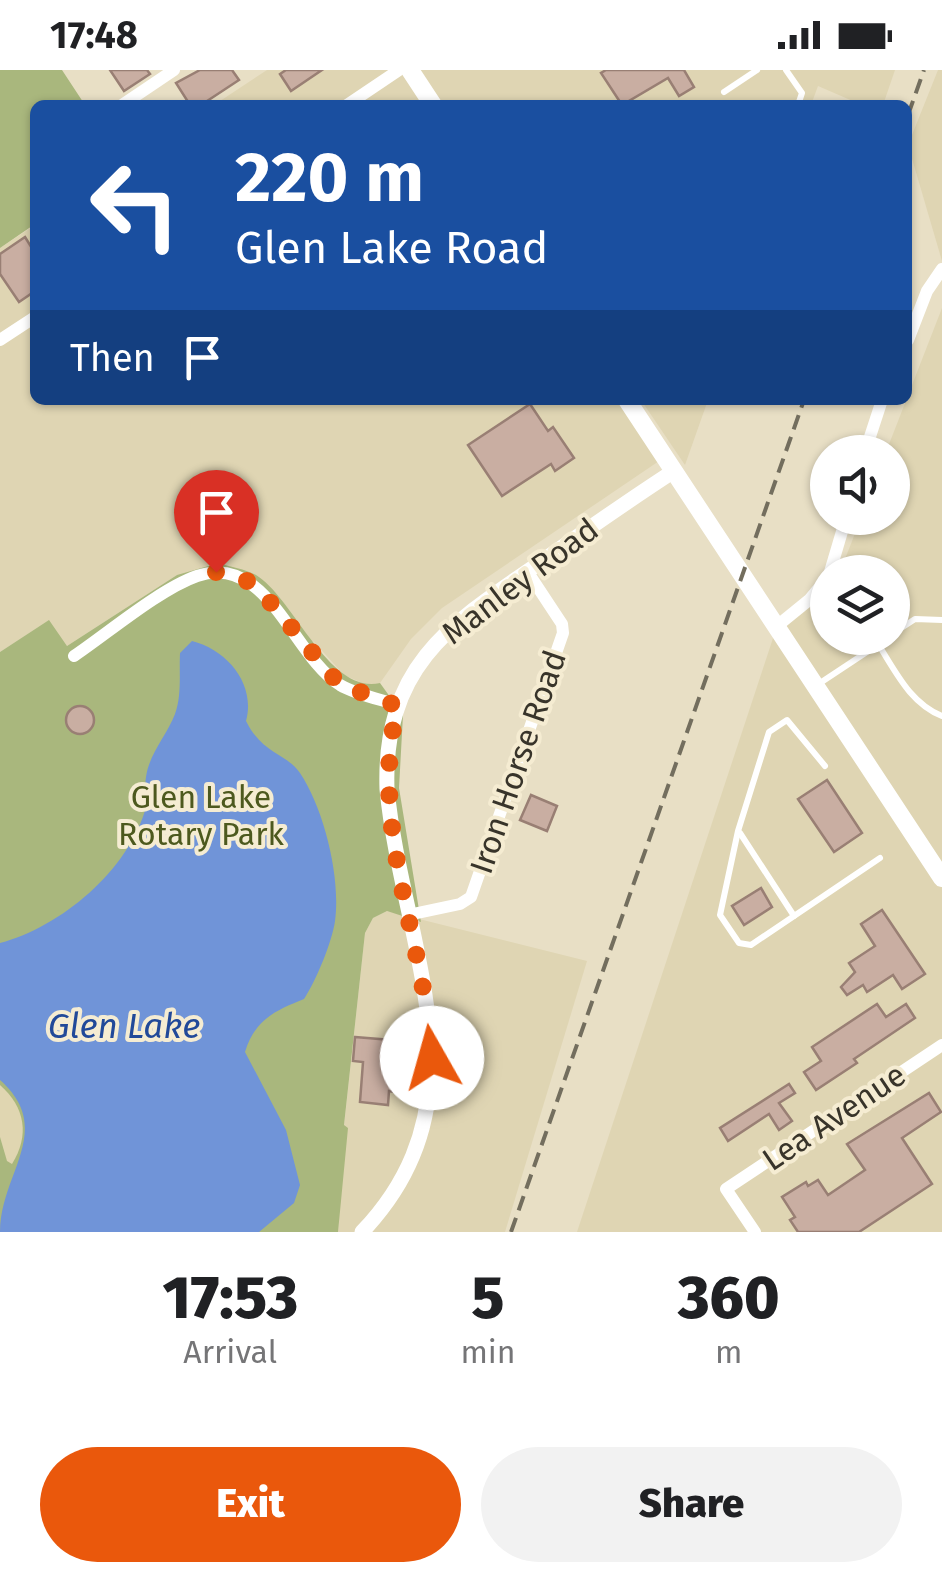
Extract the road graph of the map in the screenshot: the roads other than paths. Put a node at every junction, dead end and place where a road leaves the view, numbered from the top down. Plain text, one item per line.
1 (174, 70) edge
2 (399, 70) edge
3 (410, 70) edge
4 (757, 70) edge
5 (786, 70) edge
6 (724, 92) dead end
7 (129, 100) edge
8 (355, 100) edge
9 (430, 100) edge
10 (800, 100) edge
11 (942, 269) edge
12 (30, 319) edge
13 (912, 330) edge
14 (0, 340) edge
15 (630, 405) edge
16 (880, 405) edge
17 (871, 435) edge
18 (674, 471) junction
19 (527, 571) junction
20 (810, 599) edge
21 (942, 620) edge
22 (910, 622) edge
23 (777, 626) junction
24 (861, 655) edge
25 (885, 655) edge
26 (74, 656) dead end
27 (816, 685) junction
28 (398, 706) junction
29 (942, 716) edge
30 (825, 766) dead end
31 (738, 832) junction
32 (880, 858) dead end
33 (942, 878) edge
34 (408, 915) junction
35 (794, 916) junction
36 (942, 1046) edge
37 (362, 1232) edge
38 (756, 1232) edge

1 - 7 street
2 - 8 street
3 - 9 main road
4 - 6 lane
5 - 10 lane
11 - 13 street
12 - 14 street
15 - 18 main road
16 - 17 street
18 - 19 street, Manley Road
18 - 23 main road
19 - 28 street, Manley Road
19 - 34 street, Iron Horse Road
20 - 23 street
21 - 22 lane
23 - 27 main road
24 - 27 lane
25 - 29 lane
26 - 28 street
27 - 33 main road
28 - 34 street, Manley Road
30 - 31 lane
31 - 35 lane
31 - 35 lane
32 - 35 lane
34 - 37 street, Manley Road
36 - 38 street, Lea Avenue

